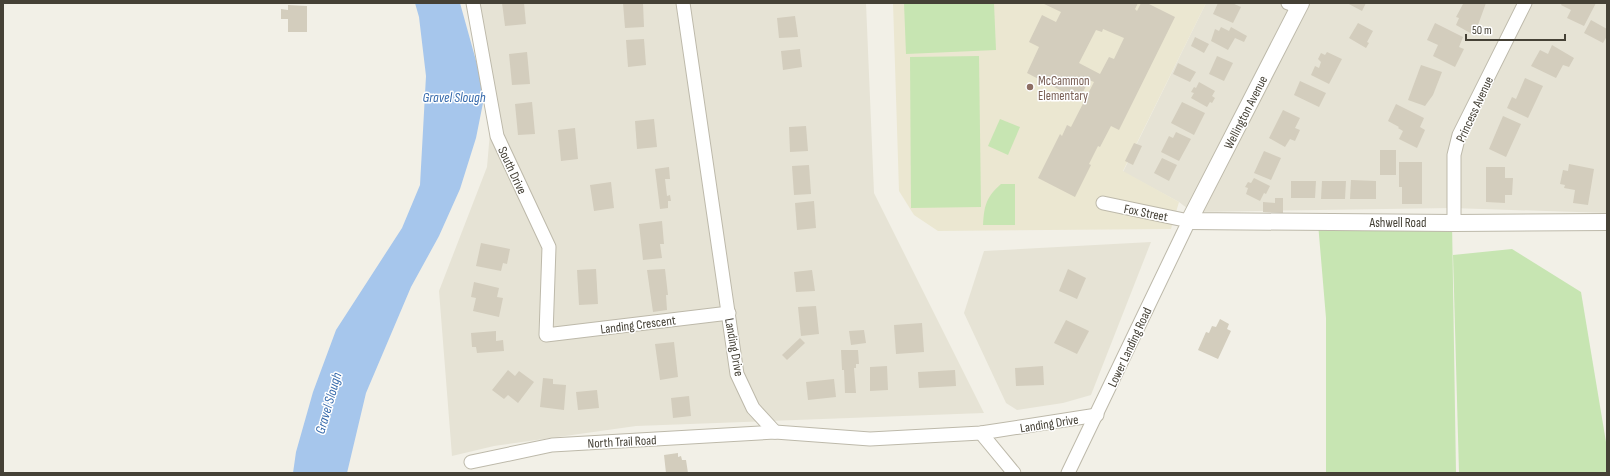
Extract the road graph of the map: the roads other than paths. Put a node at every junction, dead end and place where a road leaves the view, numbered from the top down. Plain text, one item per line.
1 (473, 3) edge
2 (683, 3) edge
3 (1525, 3) edge
4 (1296, 4) edge
5 (1103, 203) dead end
6 (1189, 220) junction
7 (1607, 222) edge
8 (1454, 223) junction
9 (729, 313) junction
10 (546, 335) joint
11 (1097, 415) junction
12 (775, 432) junction
13 (981, 433) junction
14 (470, 462) dead end
15 (1014, 473) edge
16 (1068, 473) edge

1 - 10 street, South Drive
2 - 9 street, Landing Drive
3 - 8 street, Princess Avenue
4 - 6 street, Wellington Avenue
5 - 6 street, Fox Street
6 - 8 street, Ashwell Road
6 - 11 street, Lower Landing Road
7 - 8 street, Ashwell Road
9 - 10 street, Landing Crescent
9 - 12 street, Landing Drive
11 - 13 street, Landing Drive
11 - 16 street, Lower Landing Road
12 - 13 street, Landing Drive
12 - 14 street, North Trail Road
13 - 15 street

